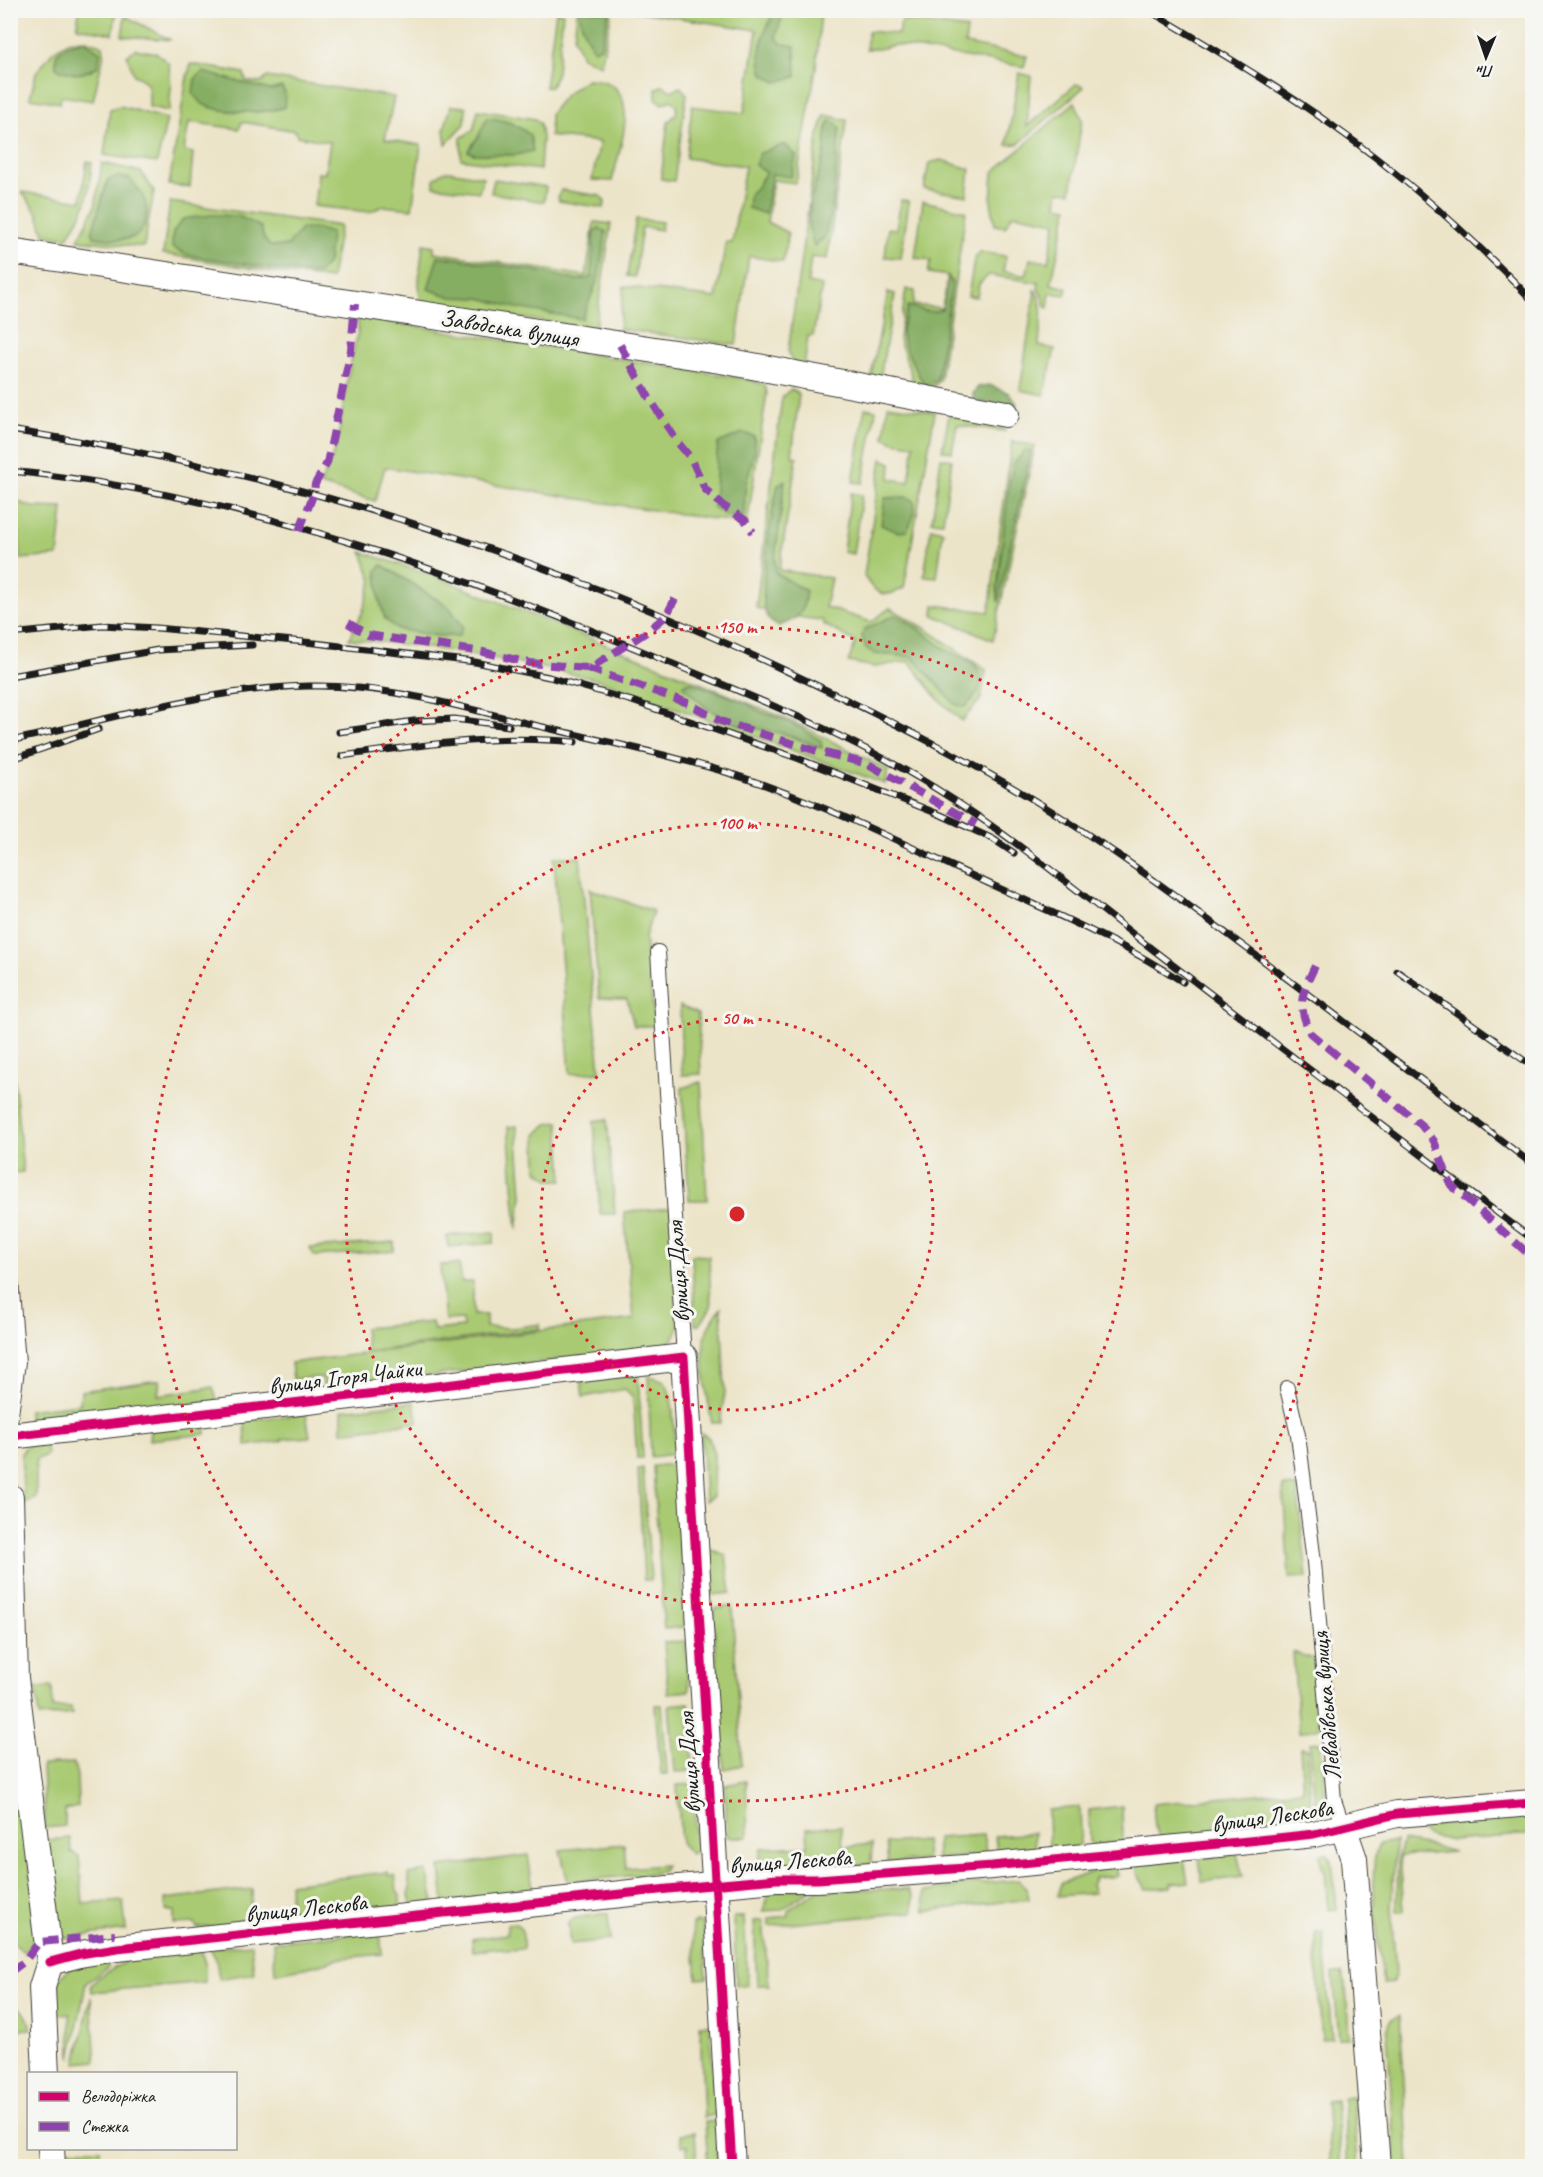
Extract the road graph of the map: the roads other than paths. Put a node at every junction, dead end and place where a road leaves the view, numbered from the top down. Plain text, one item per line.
1 (10, 251) edge
2 (1006, 414) dead end
3 (658, 952) dead end
4 (10, 1268) edge
5 (684, 1357) junction
6 (1287, 1388) dead end
7 (10, 1422) edge
8 (10, 1436) edge
9 (10, 1497) edge
10 (1533, 1803) edge
11 (1343, 1827) junction
12 (715, 1885) junction
13 (50, 1962) junction
14 (46, 2072) edge
15 (51, 2150) edge
16 (52, 2166) edge
17 (732, 2166) edge
18 (1377, 2166) edge

1 - 2 street, Заводська вулиця
3 - 5 lane, вулиця Даля
4 - 7 lane
5 - 8 street, вулиця Ігоря Чайки
5 - 12 street, вулиця Даля
6 - 11 lane, Левадівська вулиця
9 - 13 street
10 - 11 street, вулиця Лєскова
11 - 12 street, вулиця Лєскова
11 - 18 street, Левадівська вулиця
12 - 13 street, вулиця Лєскова
12 - 17 street, вулиця Даля
13 - 14 street
15 - 16 street

